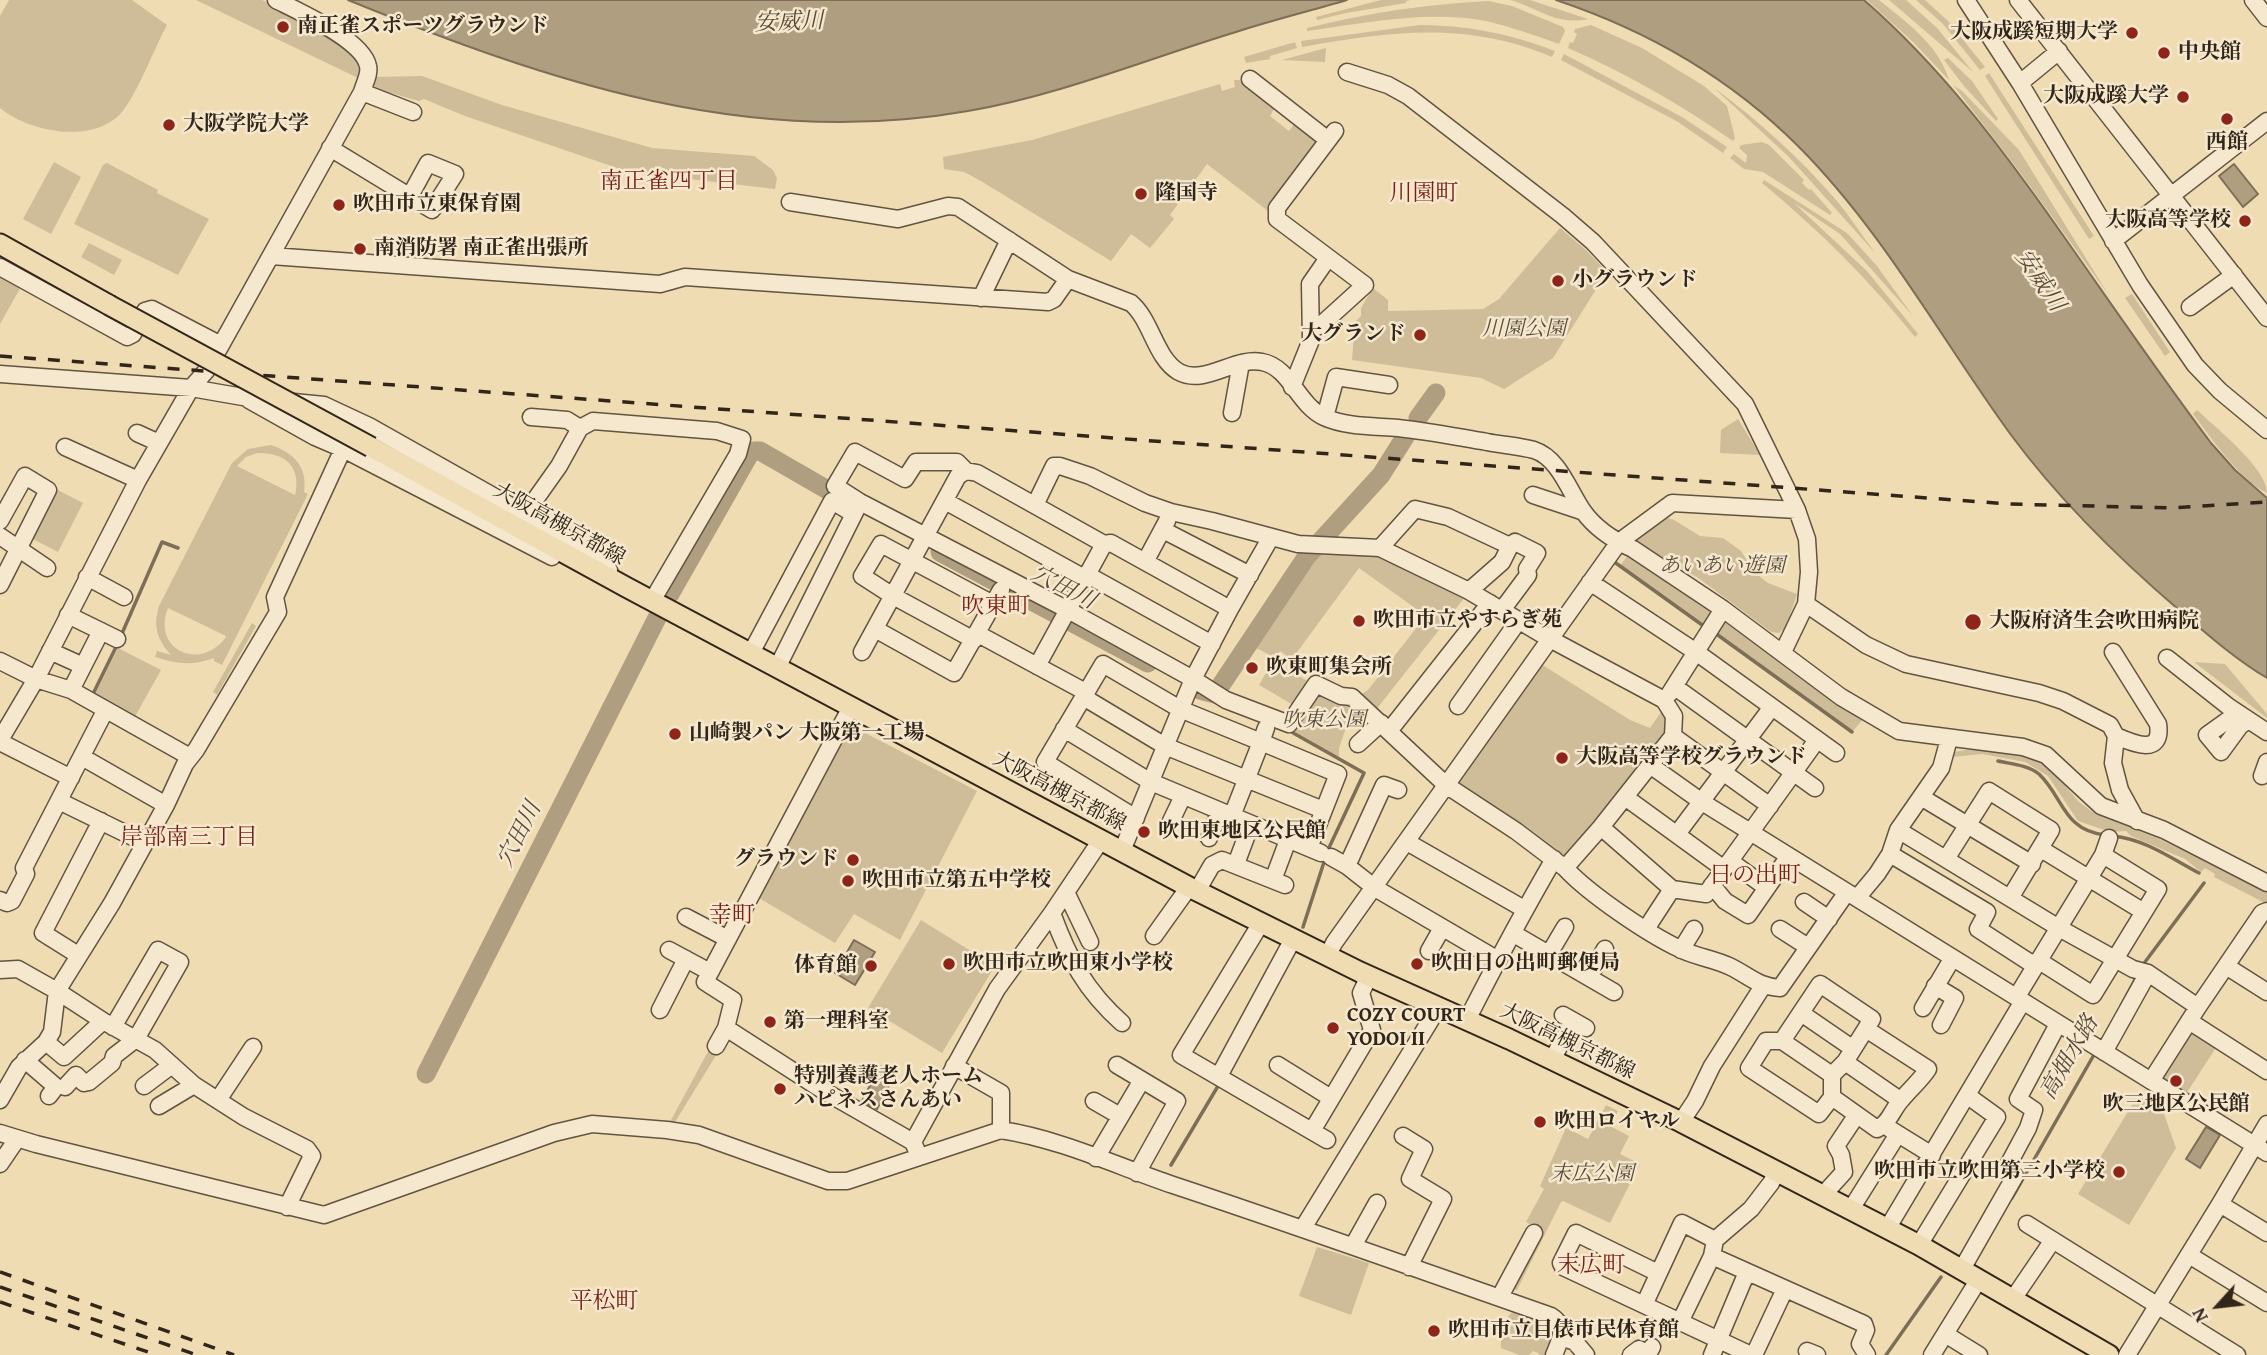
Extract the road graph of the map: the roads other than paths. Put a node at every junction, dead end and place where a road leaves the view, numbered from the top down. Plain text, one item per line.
1 (276, 0) edge
2 (1966, 0) edge
3 (2018, 0) edge
4 (2253, 0) edge
5 (2266, 17) edge
6 (2059, 51) junction
7 (1347, 72) dead end
8 (1250, 79) dead end
9 (2020, 83) junction
10 (362, 92) junction
11 (413, 112) dead end
12 (2267, 121) edge
13 (330, 148) junction
14 (2172, 195) junction
15 (410, 196) dead end
16 (790, 202) dead end
17 (1009, 240) junction
18 (2113, 241) junction
19 (0, 244) edge
20 (271, 256) junction
21 (1328, 258) junction
22 (0, 267) edge
23 (2234, 275) junction
24 (1068, 279) junction
25 (981, 298) junction
26 (2190, 307) dead end
27 (143, 315) dead end
28 (2267, 318) edge
29 (1313, 329) junction
30 (135, 330) dead end
31 (221, 345) junction
32 (1241, 363) junction
33 (0, 374) edge
34 (1389, 385) dead end
35 (1292, 387) junction
36 (191, 388) junction
37 (243, 397) junction
38 (1232, 413) dead end
39 (531, 417) dead end
40 (1325, 417) junction
41 (580, 428) junction
42 (2267, 429) edge
43 (137, 433) dead end
44 (159, 443) junction
45 (65, 447) dead end
46 (343, 450) junction
47 (966, 471) junction
48 (138, 480) junction
49 (1533, 495) dead end
50 (945, 500) junction
51 (1035, 505) junction
52 (857, 509) junction
53 (1797, 510) junction
54 (1171, 512) junction
55 (1584, 512) junction
56 (525, 514) junction
57 (0, 521) edge
58 (1163, 530) junction
59 (0, 536) edge
60 (1272, 537) junction
61 (1619, 542) junction
62 (1104, 544) junction
63 (1510, 546) junction
64 (919, 548) junction
65 (1380, 548) junction
66 (16, 549) junction
67 (1145, 562) junction
68 (47, 568) dead end
69 (1250, 575) junction
70 (1087, 576) junction
71 (87, 577) junction
72 (1590, 582) junction
73 (0, 585) edge
74 (626, 587) junction
75 (1469, 591) junction
76 (893, 596) junction
77 (124, 597) dead end
78 (652, 601) junction
79 (1806, 604) junction
80 (1496, 606) junction
81 (1230, 609) junction
82 (68, 615) junction
83 (1719, 615) junction
84 (1064, 616) junction
85 (1519, 620) junction
86 (875, 629) junction
87 (101, 631) junction
88 (976, 637) junction
89 (117, 639) dead end
90 (1550, 639) junction
91 (1212, 644) junction
92 (50, 651) junction
93 (862, 652) dead end
94 (1696, 652) junction
95 (1783, 652) junction
96 (2113, 652) dead end
97 (751, 653) junction
98 (2167, 658) dead end
99 (0, 661) edge
100 (83, 666) junction
101 (1037, 666) junction
102 (777, 668) junction
103 (36, 679) junction
104 (1191, 685) junction
105 (1675, 687) junction
106 (71, 690) junction
107 (1086, 695) junction
108 (1664, 700) junction
109 (1458, 706) dead end
110 (850, 707) junction
111 (1772, 707) junction
112 (1180, 709) junction
113 (105, 711) junction
114 (1385, 727) junction
115 (1064, 729) junction
116 (2267, 732) edge
117 (1264, 735) junction
118 (1673, 736) junction
119 (2116, 736) junction
120 (1949, 739) junction
121 (1748, 740) junction
122 (1817, 740) junction
123 (0, 741) edge
124 (1358, 744) dead end
125 (1165, 746) junction
126 (1836, 753) dead end
127 (82, 757) junction
128 (190, 757) junction
129 (1650, 765) junction
130 (1723, 772) junction
131 (1794, 773) junction
132 (71, 778) junction
133 (1247, 779) junction
134 (1151, 782) junction
135 (1446, 786) junction
136 (1815, 788) dead end
137 (1398, 790) dead end
138 (1183, 796) junction
139 (1625, 797) junction
140 (1921, 797) junction
141 (60, 801) junction
142 (1702, 802) junction
143 (166, 805) junction
144 (1769, 806) junction
145 (1324, 810) junction
146 (1226, 814) junction
147 (1136, 818) junction
148 (102, 821) junction
149 (1171, 821) dead end
150 (2137, 821) junction
151 (1251, 824) junction
152 (1968, 825) junction
153 (1601, 827) junction
154 (1898, 830) junction
155 (1751, 832) junction
156 (1677, 834) junction
157 (1209, 838) dead end
158 (2109, 838) dead end
159 (1101, 839) junction
160 (1288, 839) junction
161 (1407, 842) junction
162 (145, 843) junction
163 (2041, 849) junction
164 (1122, 851) junction
165 (1320, 853) junction
166 (1890, 854) junction
167 (2103, 855) junction
168 (1789, 856) junction
169 (1946, 859) junction
170 (1560, 863) junction
171 (1236, 864) junction
172 (2032, 864) junction
173 (1727, 865) junction
174 (1347, 866) junction
175 (2089, 878) junction
176 (2267, 883) edge
177 (1712, 886) junction
178 (1767, 887) junction
179 (1375, 888) junction
180 (1193, 889) junction
181 (1672, 889) junction
182 (1066, 892) junction
183 (1852, 895) junction
184 (2010, 898) junction
185 (0, 900) edge
186 (1804, 902) dead end
187 (1524, 909) junction
188 (2144, 912) junction
189 (1052, 913) junction
190 (2265, 914) edge
191 (686, 917) dead end
192 (1829, 919) junction
193 (1261, 923) junction
194 (1565, 927) dead end
195 (1443, 928) junction
196 (2059, 928) junction
197 (1646, 929) junction
198 (1694, 929) dead end
199 (1780, 929) dead end
200 (1514, 933) junction
201 (1154, 936) dead end
202 (728, 939) junction
203 (1293, 939) junction
204 (1090, 942) dead end
205 (1808, 947) junction
206 (1605, 949) dead end
207 (669, 950) dead end
208 (1681, 950) junction
209 (1429, 951) dead end
210 (1549, 954) junction
211 (78, 955) junction
212 (1328, 955) junction
213 (686, 959) junction
214 (1952, 959) junction
215 (1498, 960) junction
216 (2115, 960) junction
217 (2037, 963) junction
218 (2226, 966) junction
219 (0, 970) edge
220 (2142, 971) junction
221 (710, 972) junction
222 (1368, 976) junction
223 (1589, 977) junction
224 (1935, 986) junction
225 (1772, 987) junction
226 (57, 991) junction
227 (1614, 992) dead end
228 (2267, 992) edge
229 (2020, 1000) junction
230 (1438, 1007) junction
231 (1923, 1008) dead end
232 (660, 1010) dead end
233 (1803, 1010) junction
234 (2193, 1014) junction
235 (1467, 1020) junction
236 (1574, 1021) dead end
237 (1122, 1023) dead end
238 (108, 1024) junction
239 (1941, 1024) dead end
240 (2058, 1024) junction
241 (726, 1028) junction
242 (1866, 1029) junction
243 (136, 1039) junction
244 (1782, 1041) junction
245 (46, 1042) junction
246 (716, 1046) dead end
247 (2100, 1049) junction
248 (252, 1054) dead end
249 (1848, 1055) junction
250 (25, 1060) junction
251 (1552, 1060) junction
252 (172, 1065) junction
253 (1117, 1065) dead end
254 (1278, 1065) dead end
255 (954, 1066) junction
256 (2267, 1071) edge
257 (1832, 1075) junction
258 (1219, 1076) junction
259 (1142, 1080) junction
260 (2151, 1081) junction
261 (194, 1085) junction
262 (144, 1086) dead end
263 (65, 1087) dead end
264 (1968, 1096) junction
265 (50, 1097) dead end
266 (1832, 1097) junction
267 (1331, 1098) junction
268 (0, 1100) edge
269 (218, 1100) junction
270 (1900, 1100) junction
271 (1094, 1101) dead end
272 (159, 1106) dead end
273 (1120, 1116) junction
274 (1856, 1116) junction
275 (1681, 1122) junction
276 (2267, 1124) edge
277 (1001, 1130) junction
278 (1312, 1130) junction
279 (1891, 1130) junction
280 (0, 1133) edge
281 (1403, 1136) dead end
282 (16, 1139) junction
283 (1327, 1139) dead end
284 (913, 1142) junction
285 (2261, 1149) edge
286 (1932, 1155) junction
287 (920, 1157) junction
288 (1096, 1158) junction
289 (0, 1164) edge
290 (1777, 1171) junction
291 (1394, 1172) dead end
292 (1138, 1173) junction
293 (1410, 1179) junction
294 (1824, 1194) junction
295 (1377, 1203) dead end
296 (2220, 1204) junction
297 (287, 1207) junction
298 (1851, 1209) junction
299 (2027, 1224) dead end
300 (1303, 1228) junction
301 (1887, 1229) junction
302 (1534, 1233) dead end
303 (2267, 1233) edge
304 (2053, 1240) junction
305 (1353, 1245) junction
306 (1919, 1245) junction
307 (1714, 1248) junction
308 (2189, 1255) junction
309 (1409, 1267) junction
310 (1962, 1269) junction
311 (1747, 1272) junction
312 (1658, 1273) junction
313 (1979, 1279) junction
314 (1785, 1289) junction
315 (1503, 1291) dead end
316 (2013, 1298) junction
317 (2267, 1303) edge
318 (1644, 1305) junction
319 (2158, 1306) junction
320 (1680, 1322) junction
321 (1945, 1334) junction
322 (1561, 1337) junction
323 (1652, 1347) dead end
324 (1714, 1348) edge
325 (1554, 1355) edge
326 (1586, 1355) edge
327 (1631, 1355) edge
328 (1753, 1355) edge
329 (1867, 1355) edge
330 (1932, 1355) edge
331 (1979, 1355) edge
332 (2109, 1355) edge
333 (2127, 1355) edge
334 (2237, 1355) edge

1 - 10 street
2 - 9 street
3 - 6 street
4 - 5 street
6 - 9 street
6 - 14 street
7 - 53 street
8 - 21 street
9 - 18 street
10 - 11 street
10 - 13 street
12 - 14 street
13 - 15 street
13 - 20 street
14 - 18 street
14 - 23 street
16 - 17 street
17 - 24 street
17 - 25 street
18 - 42 street
19 - 74 main road, 大阪高槻京都線, bridge
20 - 25 street
20 - 31 street
21 - 29 street
21 - 29 street
22 - 30 street
23 - 26 street
23 - 28 street
24 - 25 street
24 - 32 street
27 - 31 street
29 - 35 street
31 - 36 street
32 - 35 street
32 - 38 street
33 - 36 street
34 - 40 street
35 - 40 street
36 - 37 street
36 - 44 street
37 - 46 street
37 - 56 street
39 - 41 street
40 - 55 street
41 - 56 street
41 - 78 street
43 - 44 street
44 - 48 street
45 - 48 street
46 - 74 street
46 - 128 street
47 - 50 street
47 - 51 street
47 - 52 street
48 - 71 street
49 - 55 street
50 - 64 street
50 - 70 street
51 - 54 street
51 - 62 street
52 - 64 street
52 - 97 street
52 - 102 street
53 - 61 street
53 - 79 street
54 - 58 street
54 - 60 street
55 - 61 street
56 - 74 street
57 - 66 street
58 - 67 street
58 - 69 street
59 - 66 street
60 - 65 street
60 - 69 street
61 - 72 street
61 - 83 street
62 - 67 street
62 - 70 street
63 - 65 street
63 - 75 street
63 - 80 street
64 - 76 street
64 - 76 street
64 - 84 street
64 - 88 street
65 - 75 street
66 - 68 street
66 - 73 street
67 - 81 street
69 - 81 street
70 - 84 street
70 - 91 street
71 - 77 street
71 - 82 street
72 - 90 street
72 - 94 street
74 - 78 main road, 大阪高槻京都線
75 - 80 street
76 - 86 street
76 - 88 street
78 - 97 main road, 大阪高槻京都線
79 - 95 street
79 - 119 street
80 - 85 street
80 - 114 street
81 - 91 street
82 - 87 street
82 - 92 street
83 - 94 street
83 - 95 street
84 - 101 street
84 - 104 street
85 - 90 street
85 - 109 street
86 - 88 street
86 - 93 street
87 - 89 street
87 - 100 street
88 - 101 street
90 - 108 street
90 - 135 street
91 - 104 street
92 - 100 street
92 - 103 street
94 - 105 street
94 - 111 street
95 - 120 street
96 - 119 street
97 - 102 main road, 大阪高槻京都線
98 - 116 street
99 - 103 street
100 - 106 street
101 - 107 street
102 - 110 main road, 大阪高槻京都線
103 - 106 street
103 - 123 street
104 - 112 street
104 - 114 street
105 - 108 street
105 - 121 street
106 - 113 street
107 - 112 street
107 - 115 street
107 - 125 street
108 - 118 street
110 - 159 main road, 大阪高槻京都線
110 - 202 street
111 - 121 street
111 - 122 street
112 - 117 street
112 - 125 street
113 - 127 street
113 - 128 street
114 - 124 street
114 - 135 street
115 - 134 street
115 - 147 street
117 - 133 street
117 - 145 street
118 - 129 street
118 - 130 street
119 - 150 street
120 - 140 street
120 - 150 street
121 - 130 street
121 - 131 street
122 - 126 street
122 - 131 street
123 - 132 street
125 - 133 street
125 - 134 street
127 - 132 street
127 - 143 street
128 - 143 street
129 - 139 street
129 - 142 street
130 - 142 street
130 - 144 street
131 - 136 street
131 - 144 street
132 - 141 street
133 - 145 street
133 - 146 street
134 - 138 street
134 - 147 street
135 - 161 street
135 - 170 street
137 - 174 street
138 - 146 street
138 - 149 street
139 - 153 street
139 - 156 street
140 - 152 street
140 - 154 street
141 - 148 street
141 - 185 street
142 - 155 street
142 - 156 street
143 - 162 street
144 - 155 street
145 - 165 street
146 - 151 street
146 - 157 street
147 - 164 street
148 - 162 street
148 - 211 street
150 - 176 street
151 - 160 street
151 - 171 street
152 - 163 street
152 - 169 street
152 - 172 street
153 - 170 street
153 - 181 street
154 - 166 street
154 - 169 street
155 - 168 street
155 - 173 street
156 - 173 street
158 - 167 street
159 - 164 main road, 大阪高槻京都線
159 - 182 street
160 - 165 street
160 - 171 street
161 - 179 street
161 - 187 street
162 - 211 street
163 - 172 street
163 - 175 street
164 - 180 main road, 大阪高槻京都線
165 - 174 street
166 - 183 street
166 - 217 street
167 - 175 street
167 - 188 street
168 - 178 street
168 - 183 street
169 - 184 street
170 - 187 street
170 - 197 street
171 - 180 street
172 - 184 street
173 - 177 street
173 - 178 street
174 - 179 street
175 - 188 street
175 - 196 street
177 - 178 street
177 - 181 street
179 - 195 street
179 - 212 street
180 - 193 main road, 大阪高槻京都線
180 - 201 street
181 - 197 street
182 - 189 street
182 - 204 street
183 - 192 street
183 - 214 street
184 - 196 street
186 - 192 street
187 - 200 street
188 - 216 street
189 - 237 street
189 - 255 street
190 - 218 street
191 - 202 street
192 - 205 street
193 - 203 main road, 大阪高槻京都線
193 - 258 street
194 - 210 street
195 - 209 street
195 - 215 street
196 - 216 street
196 - 217 street
197 - 208 street
198 - 208 street
199 - 205 street
200 - 210 street
200 - 215 street
202 - 221 street
203 - 212 main road, 大阪高槻京都線
203 - 258 street
205 - 225 street
206 - 223 street
207 - 213 street
208 - 225 street
210 - 223 street
211 - 226 street
212 - 222 main road, 大阪高槻京都線
213 - 221 street
213 - 232 street
214 - 224 street
214 - 229 street
215 - 235 street
216 - 217 street
216 - 220 street
217 - 229 street
218 - 228 street
218 - 234 street
219 - 226 street
220 - 234 street
220 - 247 street
221 - 241 street
222 - 230 main road, 大阪高槻京都線
222 - 267 street
223 - 227 street
224 - 231 street
224 - 239 street
225 - 233 street
225 - 275 street
226 - 238 street
226 - 245 street
229 - 240 street
229 - 264 street
230 - 235 main road, 大阪高槻京都線
230 - 300 street
233 - 242 street
233 - 244 street
233 - 249 street
234 - 256 street
234 - 260 street
235 - 251 main road, 大阪高槻京都線
236 - 251 street
238 - 243 street
238 - 243 street
238 - 245 street
240 - 247 street
240 - 310 street
241 - 246 street
241 - 284 street
242 - 249 street
242 - 270 street
243 - 252 street
243 - 263 street
244 - 257 street
244 - 266 street
245 - 250 street
247 - 260 street
248 - 269 street
249 - 257 street
249 - 270 street
250 - 265 street
250 - 268 street
251 - 275 main road, 大阪高槻京都線
252 - 261 street
252 - 262 street
253 - 259 street
254 - 267 street
255 - 277 street
255 - 284 street
257 - 266 street
258 - 278 street
259 - 273 street
259 - 292 street
260 - 285 street
261 - 269 street
261 - 272 street
264 - 286 street
264 - 306 street
266 - 274 street
267 - 278 street
269 - 297 street
270 - 279 street
271 - 273 street
273 - 288 street
274 - 279 street
274 - 294 street
275 - 290 main road, 大阪高槻京都線
276 - 285 street
277 - 287 street
277 - 288 street
278 - 283 street
279 - 286 street
279 - 298 street
280 - 282 street
281 - 293 street
282 - 289 street
282 - 297 street
284 - 287 street
285 - 296 street
286 - 301 street
287 - 297 street
288 - 292 street
290 - 294 main road, 大阪高槻京都線
290 - 307 street
291 - 293 street
292 - 300 street
293 - 309 street
294 - 298 main road, 大阪高槻京都線
295 - 305 street
296 - 303 street
296 - 308 street
298 - 301 main road, 大阪高槻京都線
299 - 304 street
300 - 305 street
301 - 306 main road, 大阪高槻京都線
302 - 315 street
304 - 316 street
304 - 319 street
305 - 309 street
306 - 310 main road, 大阪高槻京都線
307 - 311 street
307 - 312 street
307 - 320 street
308 - 317 street
308 - 319 street
309 - 322 street
310 - 313 main road, 大阪高槻京都線
311 - 314 street
311 - 324 street
312 - 318 street
312 - 318 street
313 - 316 main road, 大阪高槻京都線
313 - 321 street
314 - 328 street
314 - 329 street
316 - 332 main road, 大阪高槻京都線
318 - 320 street
319 - 333 street
319 - 334 street
320 - 324 street
321 - 330 street
321 - 331 street
322 - 325 street
322 - 326 street
323 - 327 street
324 - 328 street

